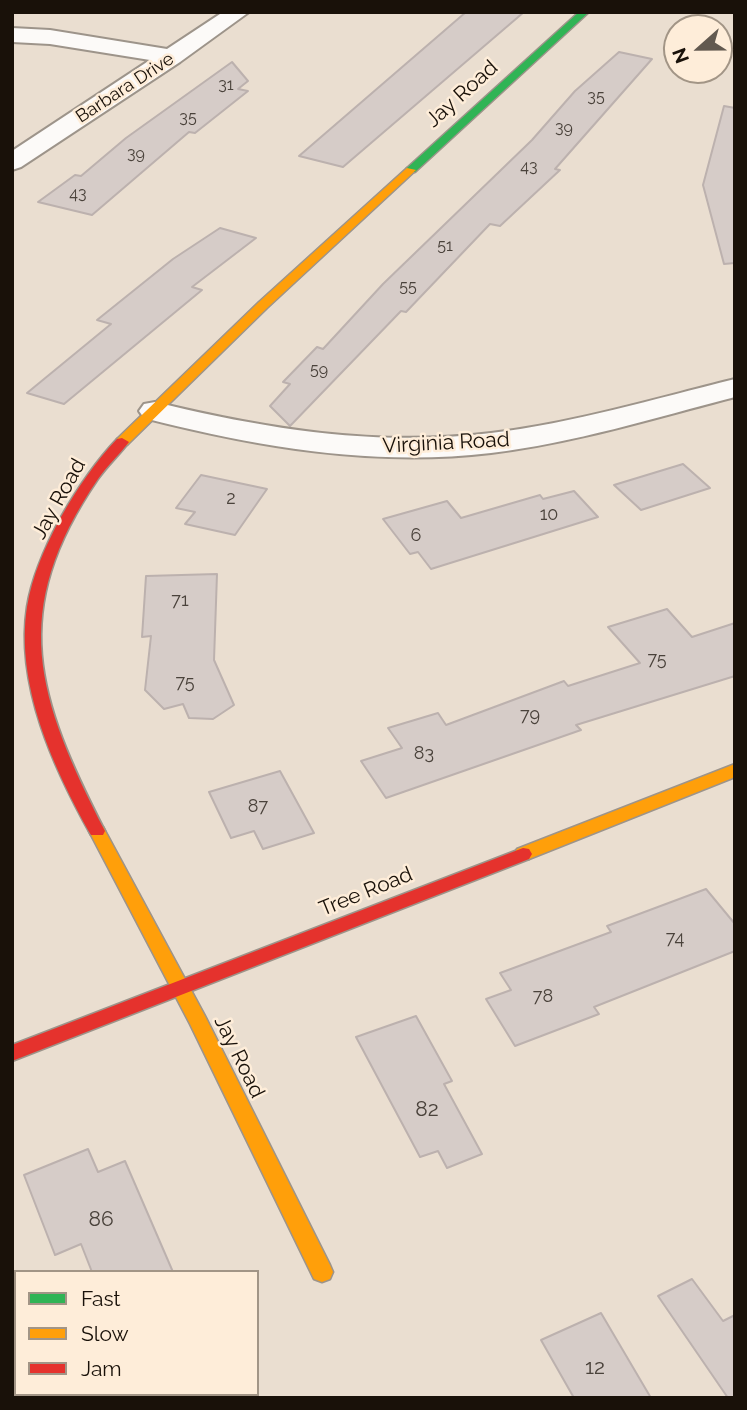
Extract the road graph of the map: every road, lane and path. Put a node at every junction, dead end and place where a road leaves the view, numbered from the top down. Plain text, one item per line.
1 (238, 12) edge
2 (585, 12) edge
3 (12, 34) edge
4 (172, 57) junction
5 (12, 162) edge
6 (735, 388) edge
7 (155, 411) junction
8 (735, 769) edge
9 (182, 989) junction
10 (12, 1053) edge
11 (322, 1272) dead end

1 - 4 street, Barbara Drive
2 - 7 street, Jay Road
3 - 4 street
4 - 5 street, Barbara Drive
6 - 7 street, Virginia Road
7 - 9 street, Jay Road
8 - 9 street, Tree Road
9 - 10 street, Tree Road
9 - 11 street, Jay Road

